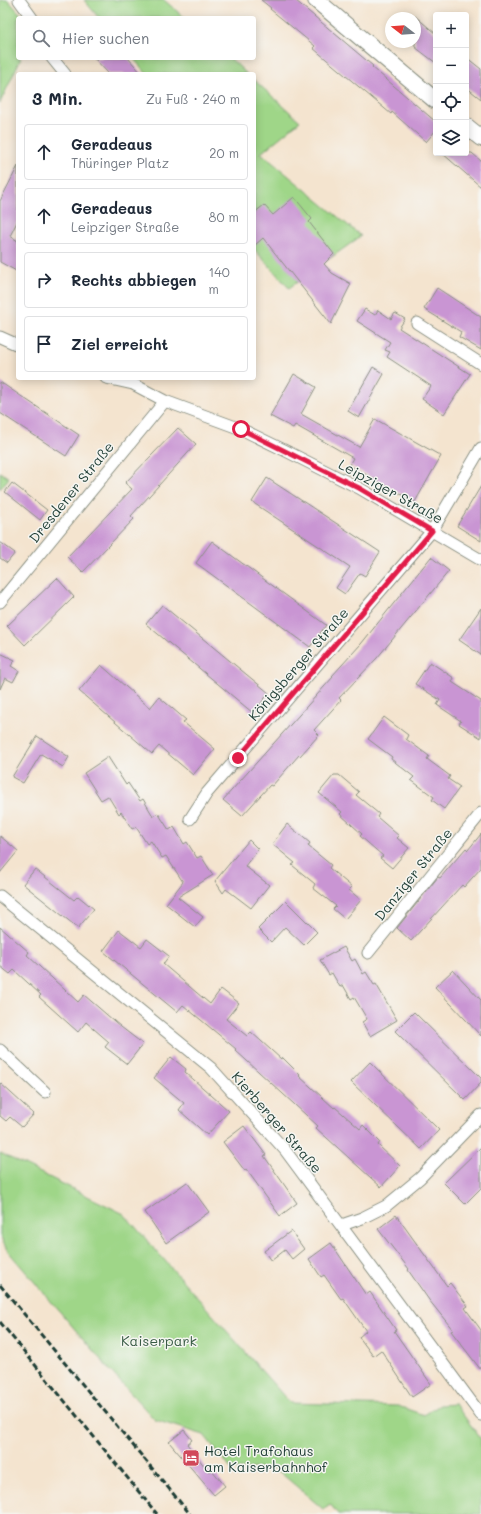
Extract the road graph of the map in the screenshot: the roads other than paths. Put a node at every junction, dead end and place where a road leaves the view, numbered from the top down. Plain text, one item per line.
1 (18, 0) edge
2 (316, 0) edge
3 (30, 16) edge
4 (54, 60) edge
5 (63, 72) edge
6 (433, 98) edge
7 (469, 128) edge
8 (481, 138) edge
9 (417, 323) dead end
10 (0, 336) edge
11 (16, 344) edge
12 (481, 364) edge
13 (115, 380) edge
14 (165, 401) junction
15 (481, 448) edge
16 (432, 531) junction
17 (481, 560) edge
18 (0, 602) edge
19 (481, 813) edge
20 (190, 819) dead end
21 (0, 896) edge
22 (368, 953) dead end
23 (0, 1050) edge
24 (45, 1092) dead end
25 (481, 1115) edge
26 (342, 1225) junction
27 (481, 1415) edge

1 - 3 street
2 - 6 main road
4 - 5 street
7 - 8 main road
9 - 12 street
10 - 11 street
13 - 14 street, Leipziger Straße
14 - 16 street, Leipziger Straße
14 - 18 street, Dresdener Straße
15 - 16 street, Königsberger Straße
16 - 17 street, Leipziger Straße
16 - 20 street, Königsberger Straße
19 - 22 street, Danziger Straße
21 - 26 street, Kierberger Straße
23 - 24 street
25 - 26 street
26 - 27 street, Kierberger Straße

